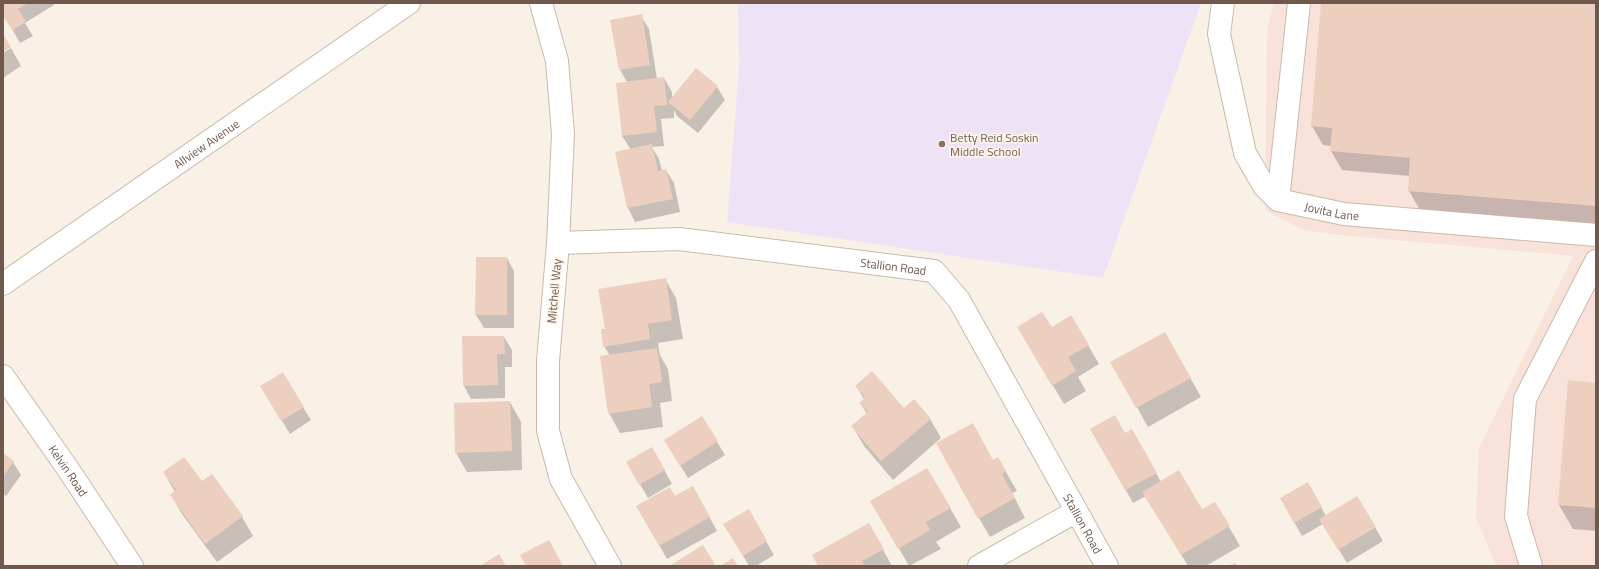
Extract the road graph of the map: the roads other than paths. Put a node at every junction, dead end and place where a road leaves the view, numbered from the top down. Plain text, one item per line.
1 (409, 3) edge
2 (542, 3) edge
3 (1223, 3) edge
4 (1299, 3) edge
5 (1278, 200) junction
6 (1596, 235) edge
7 (558, 243) junction
8 (1596, 261) edge
9 (3, 284) edge
10 (3, 376) edge
11 (1075, 512) junction
12 (132, 566) edge
13 (610, 566) edge
14 (979, 566) edge
15 (1107, 566) edge
16 (1531, 566) edge

1 - 9 street, Allview Avenue
2 - 7 street, Mitchell Way
3 - 5 street
4 - 5 street
5 - 6 street, Jovita Lane
7 - 11 street, Stallion Road
7 - 13 street, Mitchell Way
8 - 16 street
10 - 12 street, Kelvin Road
11 - 14 street
11 - 15 street, Stallion Road

